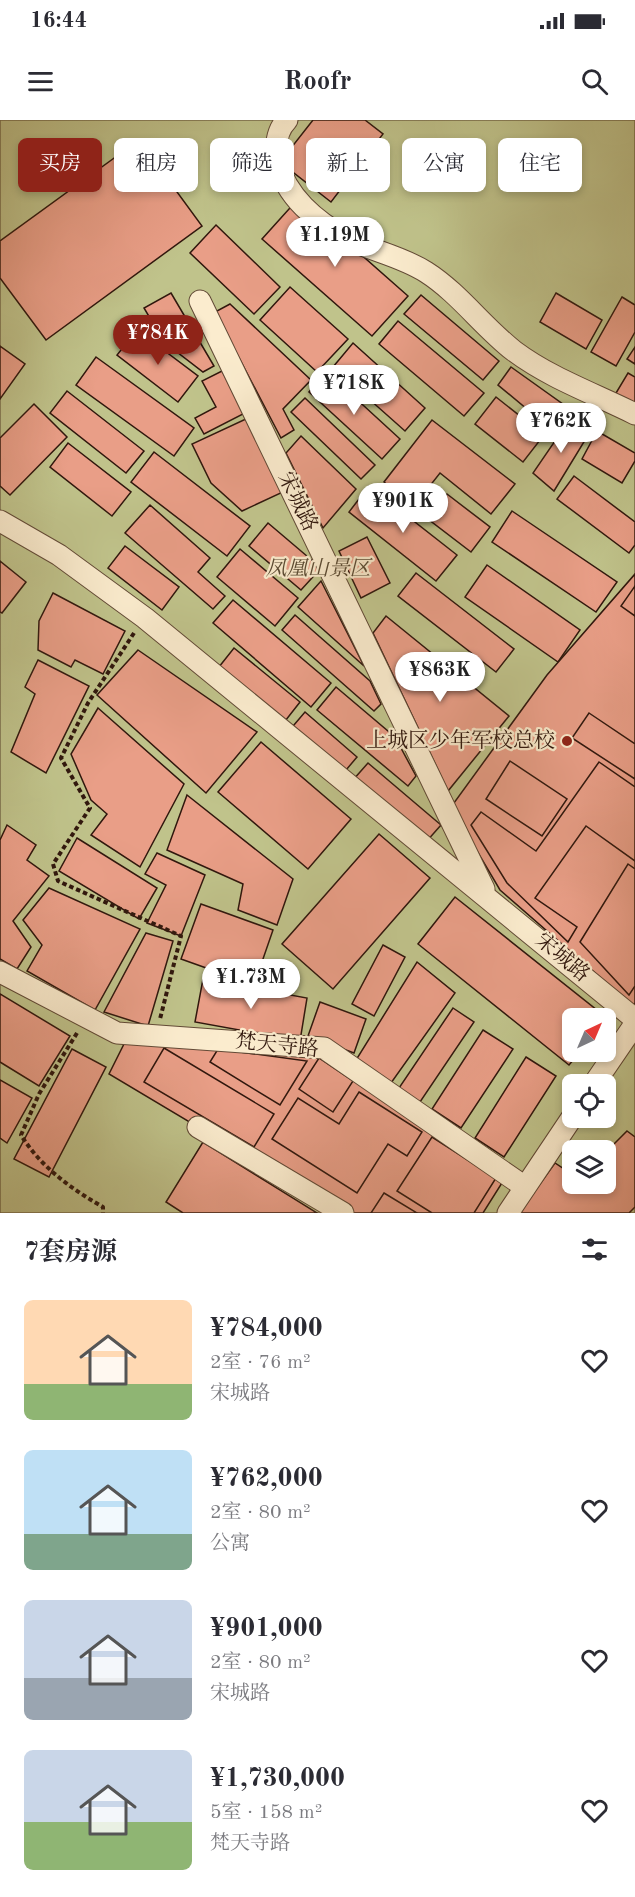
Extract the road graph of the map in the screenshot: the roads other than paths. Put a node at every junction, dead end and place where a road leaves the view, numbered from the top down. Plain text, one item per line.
1 (287, 120) edge
2 (200, 301) dead end
3 (635, 414) edge
4 (0, 521) edge
5 (488, 897) junction
6 (0, 972) edge
7 (635, 1022) edge
8 (601, 1074) edge
9 (198, 1127) dead end
10 (565, 1128) edge
11 (525, 1187) junction
12 (343, 1213) edge
13 (508, 1213) edge

1 - 3 street
2 - 5 street, 宋城路
4 - 5 street, 宋城路
5 - 7 street, 宋城路
6 - 11 street, 梵天寺路
7 - 8 street
9 - 12 street
10 - 11 street
11 - 13 street

